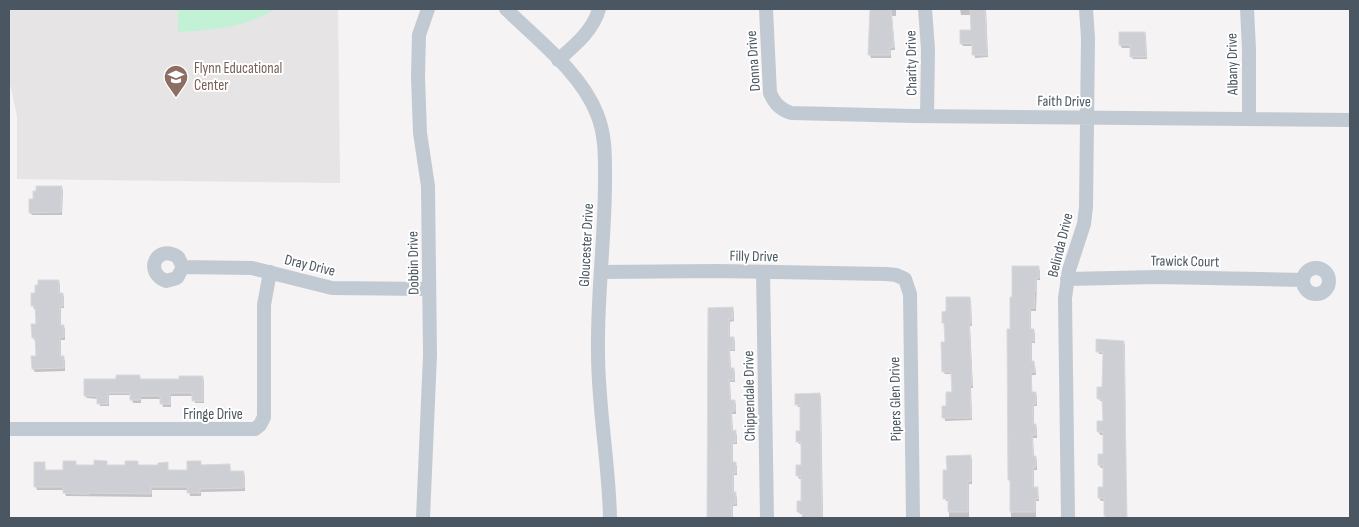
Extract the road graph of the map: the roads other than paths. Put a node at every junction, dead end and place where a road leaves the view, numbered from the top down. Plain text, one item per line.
1 (428, 9) edge
2 (506, 9) edge
3 (599, 9) edge
4 (766, 9) edge
5 (926, 9) edge
6 (1086, 9) edge
7 (1247, 9) edge
8 (558, 60) junction
9 (779, 108) joint
10 (928, 116) junction
11 (1087, 118) junction
12 (1249, 119) junction
13 (1350, 120) edge
14 (182, 268) dead end
15 (270, 272) junction
16 (602, 272) junction
17 (763, 272) junction
18 (905, 279) joint
19 (1068, 279) junction
20 (1302, 280) dead end
21 (429, 288) junction
22 (9, 429) edge
23 (423, 518) edge
24 (610, 518) edge
25 (767, 518) edge
26 (913, 518) edge
27 (1068, 518) edge

1 - 21 street, Dobbin Drive
2 - 8 street, Gloucester Drive
3 - 8 street
4 - 9 street, Donna Drive
5 - 10 street, Charity Drive
6 - 11 street, Belinda Drive
7 - 12 street, Albany Drive
8 - 16 street, Gloucester Drive
9 - 10 street, Faith Drive
10 - 11 street, Faith Drive
11 - 12 street, Faith Drive
11 - 19 street, Belinda Drive
12 - 13 street, Faith Drive
14 - 15 street, Dray Drive
15 - 21 street, Dray Drive
15 - 22 street, Fringe Drive
16 - 17 street, Filly Drive
16 - 24 street, Gloucester Drive
17 - 18 street, Filly Drive
17 - 25 street, Chippendale Drive
18 - 26 street, Pipers Glen Drive
19 - 20 street, Trawick Court
19 - 27 street, Belinda Drive
21 - 23 street, Dobbin Drive

